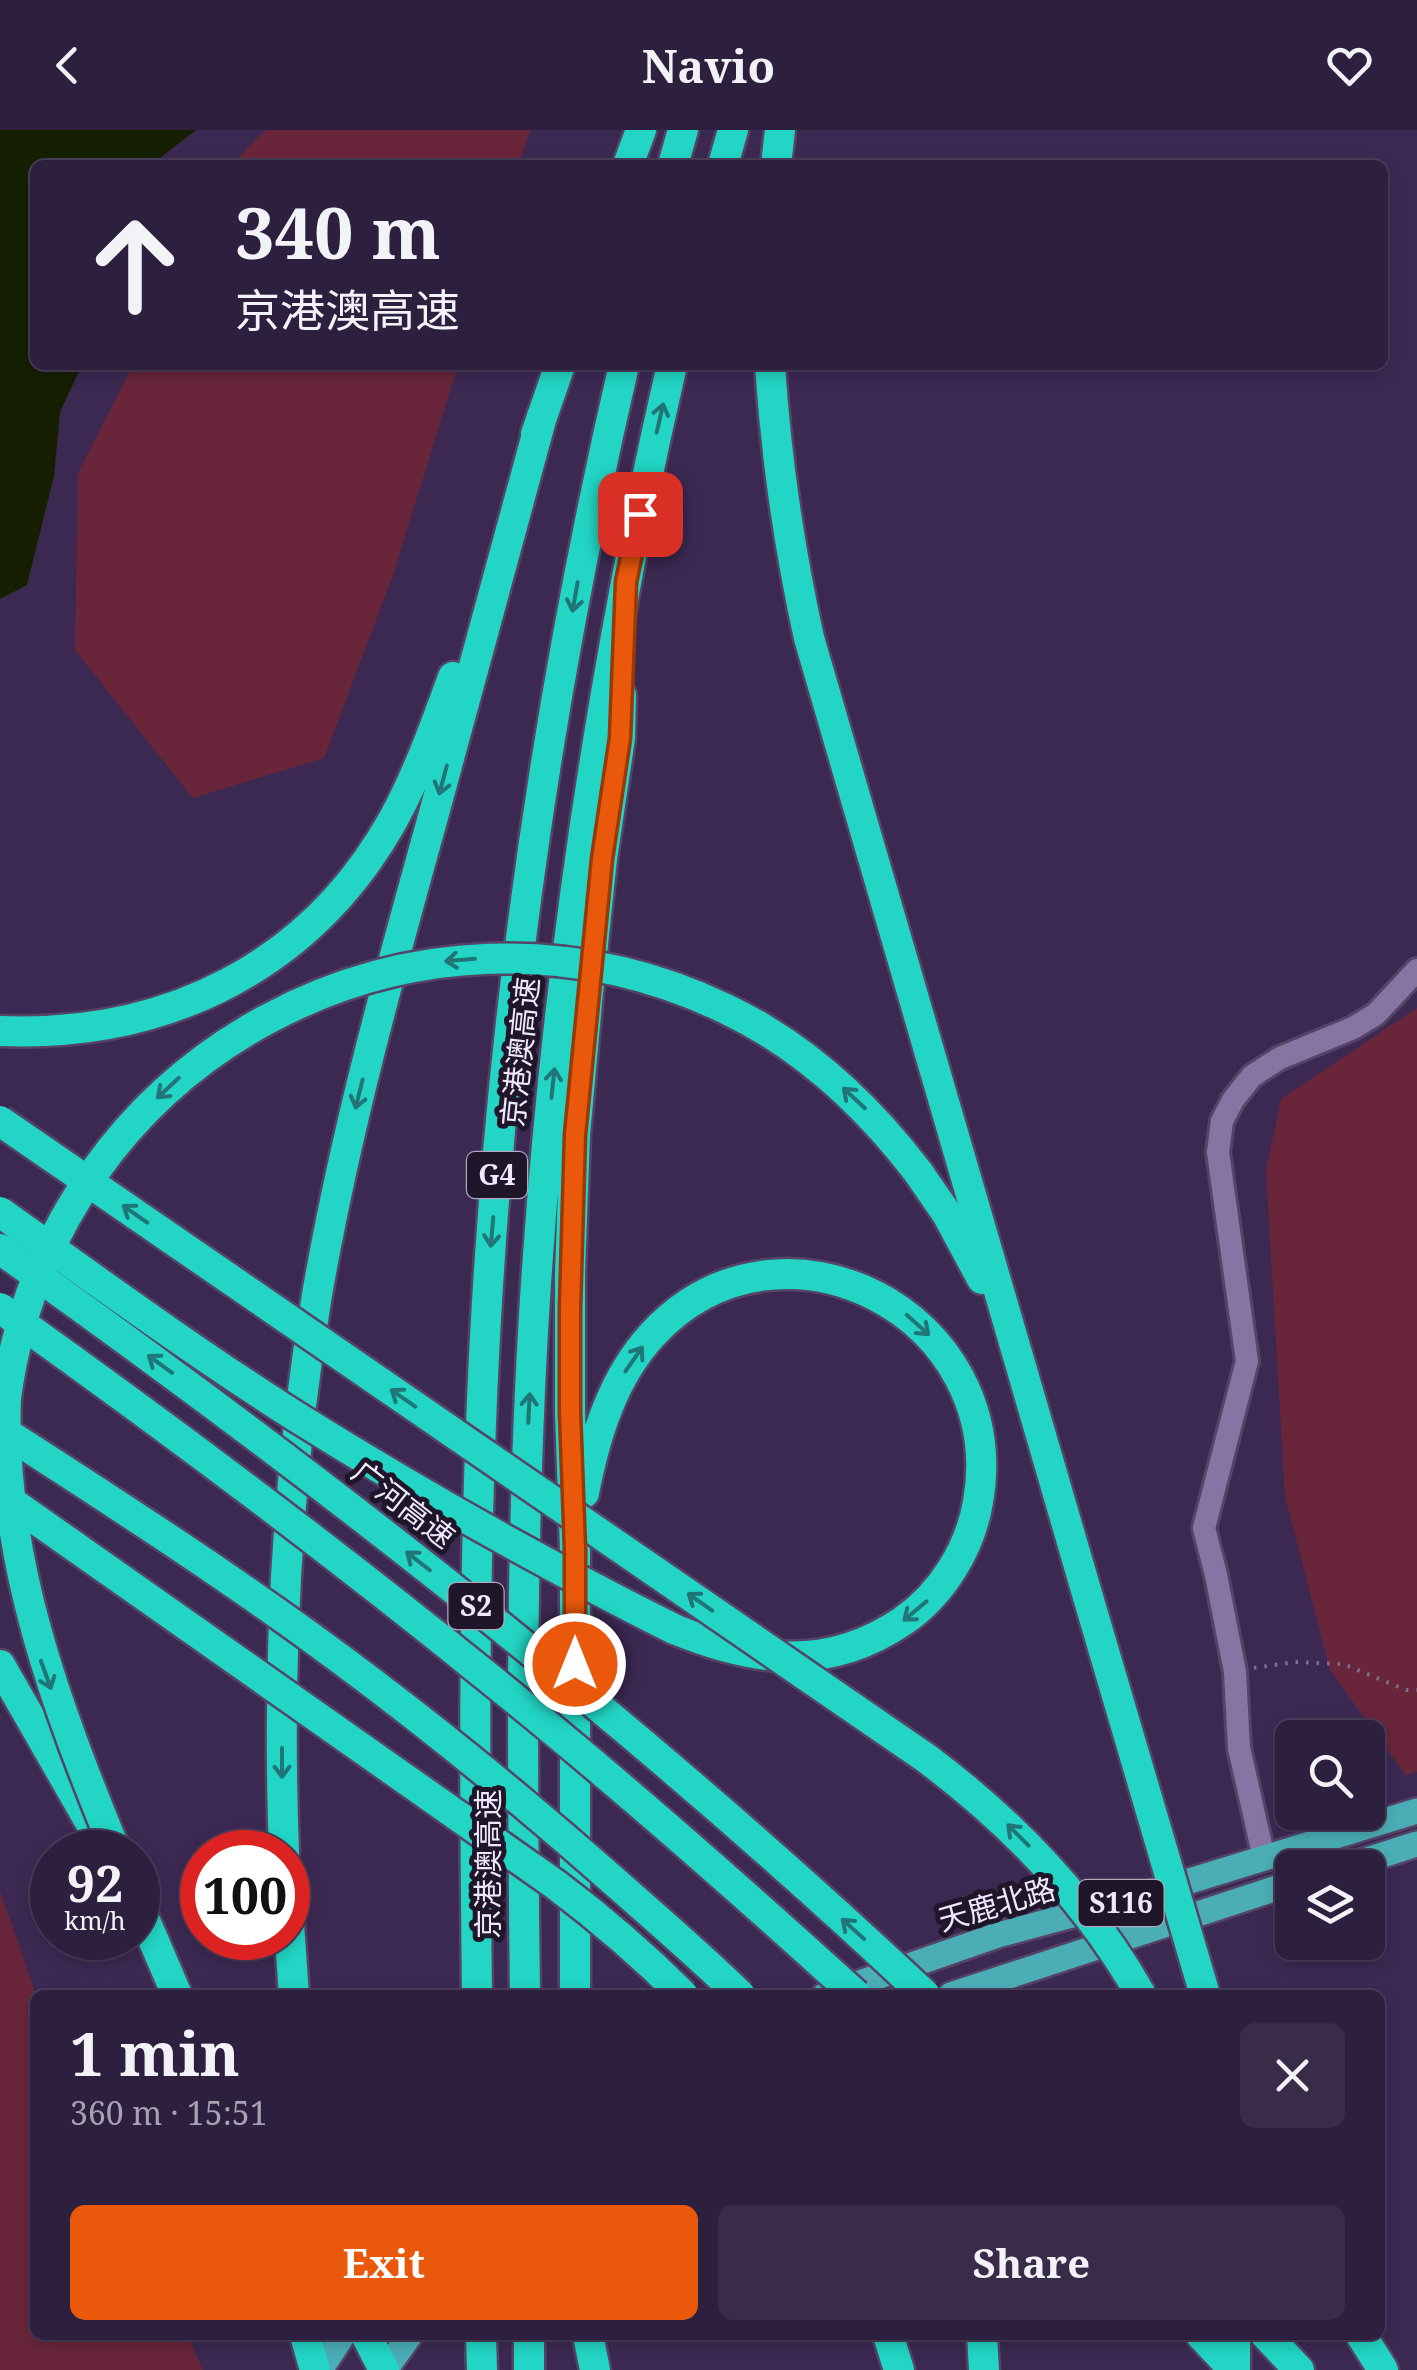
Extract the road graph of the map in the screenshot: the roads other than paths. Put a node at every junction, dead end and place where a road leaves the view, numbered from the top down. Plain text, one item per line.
1 (640, 130) edge
2 (683, 130) edge
3 (732, 130) edge
4 (780, 130) edge
5 (630, 160) edge
6 (674, 160) edge
7 (724, 160) edge
8 (777, 160) edge
9 (558, 370) edge
10 (623, 370) edge
11 (671, 370) edge
12 (770, 370) edge
13 (542, 416) junction
14 (626, 582) junction
15 (1417, 970) edge
16 (0, 1030) edge
17 (0, 1121) edge
18 (0, 1212) edge
19 (0, 1250) edge
20 (0, 1308) edge
21 (1032, 1403) junction
22 (0, 1429) edge
23 (0, 1494) edge
24 (575, 1550) junction
25 (0, 1665) edge
26 (1417, 1811) edge
27 (94, 1830) edge
28 (107, 1830) edge
29 (284, 1830) edge
30 (1417, 1844) edge
31 (1385, 1854) edge
32 (1264, 1858) junction
33 (1275, 1889) edge
34 (1128, 1900) junction
35 (1140, 1932) junction
36 (998, 1935) junction
37 (160, 1957) edge
38 (160, 1960) edge
39 (292, 1960) edge
40 (1014, 1974) junction
41 (575, 1981) edge
42 (174, 1990) edge
43 (174, 1990) edge
44 (294, 1990) edge
45 (477, 1990) edge
46 (524, 1990) edge
47 (678, 1990) edge
48 (734, 1990) edge
49 (839, 1990) edge
50 (850, 1990) edge
51 (920, 1990) edge
52 (966, 1990) edge
53 (1138, 1990) edge
54 (1204, 1990) edge
55 (306, 2340) edge
56 (339, 2340) edge
57 (369, 2340) edge
58 (406, 2340) edge
59 (529, 2340) edge
60 (578, 2340) edge
61 (589, 2340) edge
62 (890, 2340) edge
63 (982, 2340) edge
64 (1206, 2340) edge
65 (1235, 2340) edge
66 (1271, 2340) edge
67 (1364, 2340) edge
68 (317, 2370) edge
69 (384, 2370) edge
70 (529, 2370) edge
71 (578, 2370) edge
72 (595, 2370) edge
73 (899, 2370) edge
74 (984, 2370) edge
75 (1234, 2370) edge
76 (1298, 2370) edge
77 (1383, 2370) edge

1 - 5 highway
2 - 6 highway
3 - 7 highway
4 - 8 highway
9 - 13 highway
10 -> 45 highway, 京港澳高速 / G4
14 -> 11 highway, 京港澳高速 / G4
12 - 21 highway
13 - 16 highway
13 -> 29 highway
14 - 24 highway
46 -> 14 highway, 京港澳高速 / G4
15 - 32 street
53 -> 17 highway, bridge
24 -> 18 highway, bridge
51 -> 19 highway, 广河高速 / S2, bridge
20 - 50 highway, S2, bridge
21 -> 28 highway, bridge
21 - 54 highway, bridge
22 - 48 highway, bridge
23 - 47 highway, bridge
24 - 41 highway
25 - 27 highway
26 - 32 main road, 天鹿北路 / S116
30 - 31 main road
32 - 34 main road, 天鹿北路 / S116
33 - 35 main road, S116
34 - 35 main road
34 - 36 main road, 天鹿北路 / S116
35 - 40 main road, S116
36 - 40 main road
36 - 49 main road, 天鹿北路 / S116
37 - 42 highway
38 - 43 highway
39 - 44 highway
40 - 52 main road, S116
55 - 68 highway
56 - 68 main road
57 - 69 highway
58 - 69 main road
59 - 70 highway
60 - 71 highway
61 - 72 highway
62 - 73 highway
63 - 74 highway
64 - 75 highway
65 - 75 highway
66 - 76 highway
67 - 77 highway

